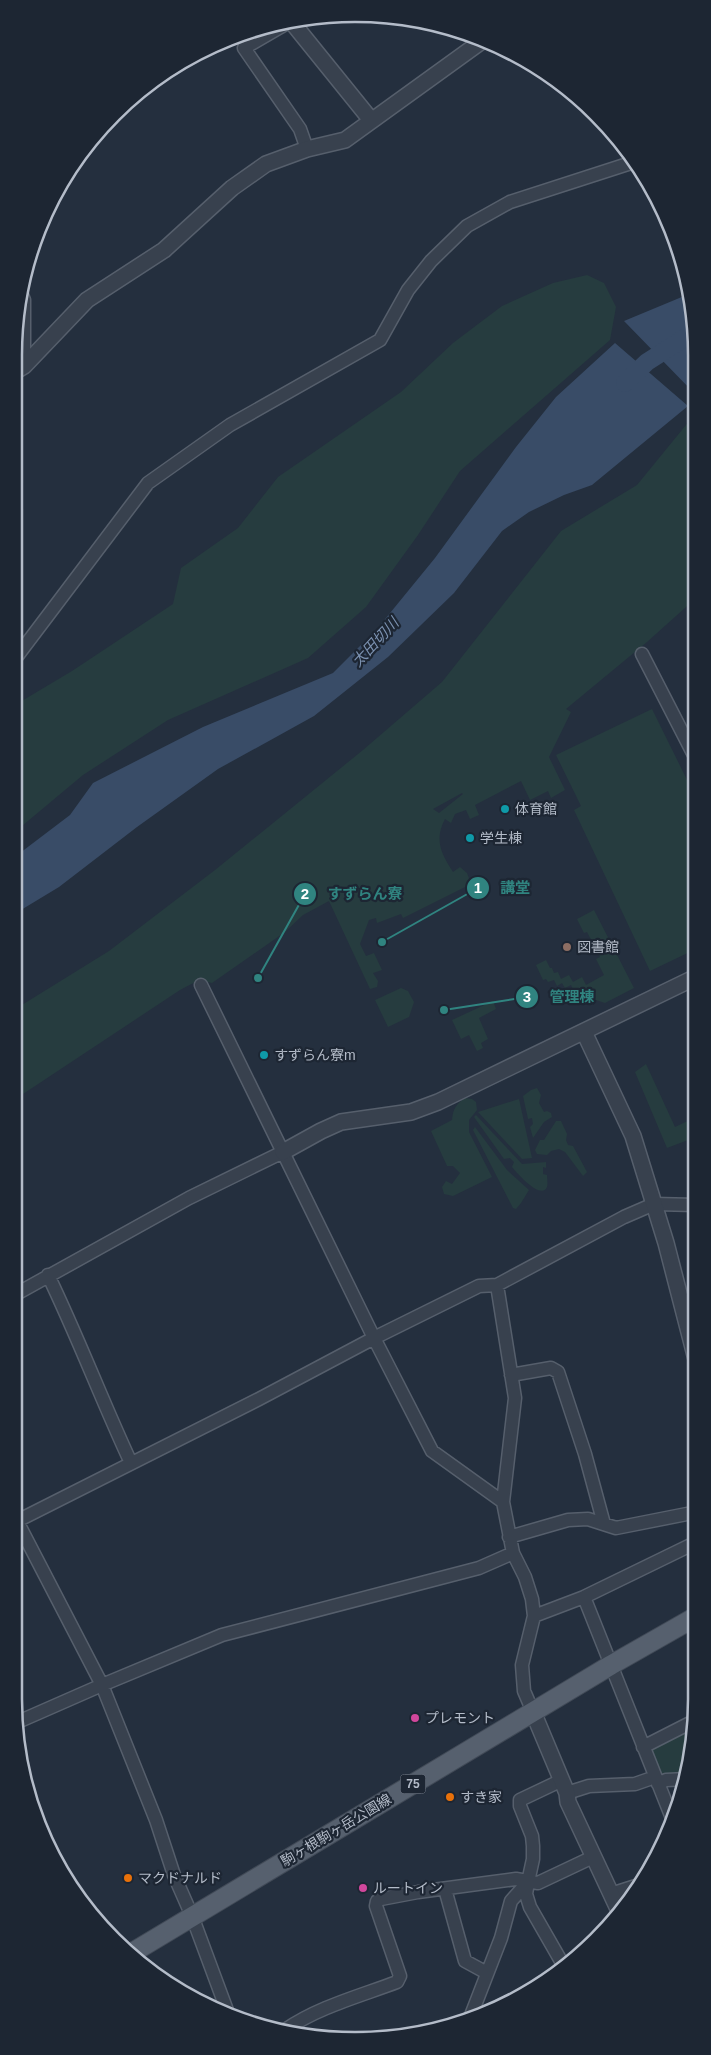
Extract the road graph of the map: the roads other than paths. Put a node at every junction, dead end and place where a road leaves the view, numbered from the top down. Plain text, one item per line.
1 (295, 28) edge
2 (269, 34) edge
3 (476, 45) edge
4 (371, 120) junction
5 (307, 148) junction
6 (628, 164) edge
7 (22, 366) edge
8 (22, 649) edge
9 (642, 654) dead end
10 (688, 743) edge
11 (688, 981) edge
12 (201, 985) dead end
13 (584, 1032) junction
14 (282, 1152) junction
15 (654, 1204) junction
16 (688, 1205) edge
17 (48, 1275) junction
18 (497, 1285) junction
19 (22, 1291) edge
20 (688, 1333) edge
21 (374, 1338) junction
22 (511, 1375) junction
23 (131, 1463) junction
24 (503, 1502) junction
25 (688, 1514) edge
26 (22, 1518) edge
27 (604, 1524) junction
28 (22, 1530) edge
29 (509, 1538) junction
30 (688, 1546) edge
31 (513, 1553) junction
32 (584, 1597) junction
33 (534, 1616) junction
34 (688, 1621) edge
35 (611, 1665) junction
36 (102, 1685) junction
37 (534, 1712) junction
38 (23, 1720) edge
39 (688, 1723) edge
40 (643, 1747) junction
41 (678, 1779) edge
42 (656, 1780) junction
43 (563, 1787) junction
44 (669, 1811) edge
45 (593, 1856) junction
46 (528, 1882) junction
47 (630, 1888) edge
48 (445, 1889) junction
49 (611, 1894) junction
50 (617, 1906) edge
51 (192, 1916) junction
52 (136, 1950) edge
53 (561, 1961) edge
54 (487, 1973) junction
55 (225, 2006) edge
56 (473, 2011) edge
57 (291, 2026) edge

1 - 4 street
2 - 5 street
3 - 4 street
4 - 5 street
5 - 7 street
6 - 8 street
9 - 10 street
11 - 13 street
12 - 14 street
13 - 14 street
13 - 15 street
14 - 17 street
14 - 21 street
15 - 16 street
15 - 18 street
15 - 20 street
17 - 19 street
17 - 23 street
18 - 21 street
18 - 22 street
21 - 23 street
21 - 24 street
22 - 24 street
22 - 27 street
23 - 26 street
24 - 29 street
25 - 27 street
27 - 29 street
28 - 36 street
29 - 31 street
30 - 32 street
31 - 33 street
31 - 36 street
32 - 33 street
32 - 35 street
33 - 37 street
34 - 35 main road, 駒ヶ根駒ヶ岳公園線 / 75
35 - 37 main road, 駒ヶ根駒ヶ岳公園線 / 75
35 - 40 street
36 - 38 street
36 - 51 street
37 - 43 street
37 - 51 main road, 駒ヶ根駒ヶ岳公園線 / 75
39 - 40 street
40 - 42 street
41 - 42 street
42 - 43 street
42 - 44 street
43 - 45 street
43 - 46 street
45 - 46 street
45 - 49 street
46 - 48 street
46 - 53 street
46 - 54 street
47 - 49 street
48 - 54 street
48 - 57 street
49 - 50 street
51 - 52 main road, 駒ヶ根駒ヶ岳公園線 / 75
51 - 55 street
54 - 56 street

